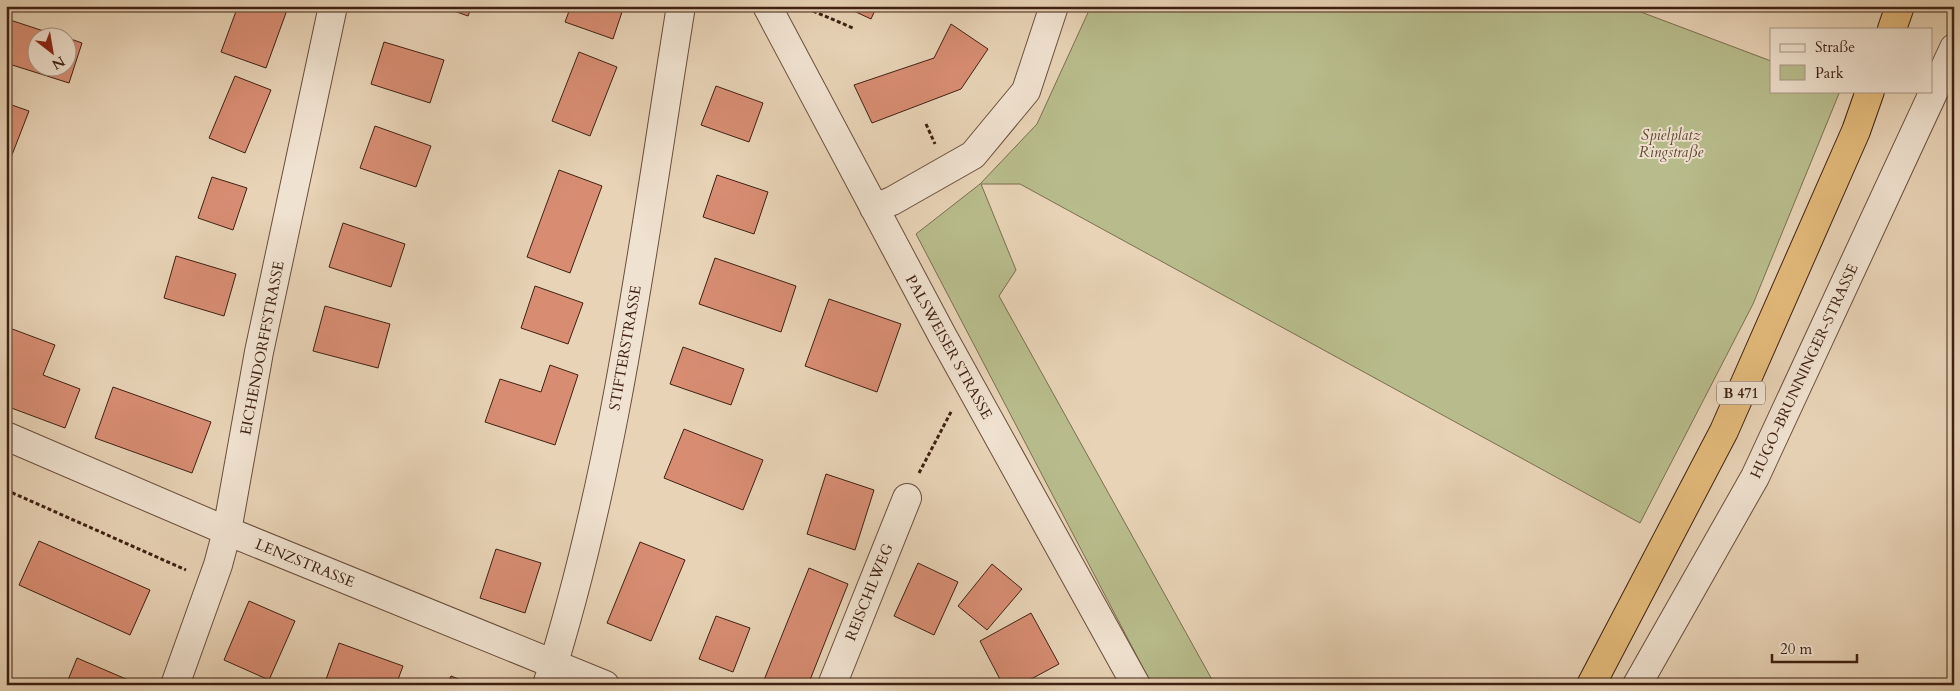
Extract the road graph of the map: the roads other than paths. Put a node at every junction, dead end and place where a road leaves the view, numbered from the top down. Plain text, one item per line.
1 (334, 6) edge
2 (681, 6) edge
3 (767, 6) edge
4 (1054, 6) edge
5 (1900, 6) edge
6 (1892, 28) edge
7 (1954, 48) edge
8 (1870, 92) edge
9 (874, 208) junction
10 (6, 436) edge
11 (907, 498) road end
12 (227, 531) junction
13 (550, 675) edge
14 (175, 685) edge
15 (605, 685) edge
16 (832, 685) edge
17 (1136, 685) edge
18 (1591, 685) edge
19 (1637, 685) edge

1 - 12 street, EICHENDORFFSTRASSE
2 - 13 street, STIFTERSTRASSE
3 - 9 street, PALSWEISER STRASSE
4 - 9 street
5 - 6 highway
7 - 19 street, HUGO-BRUNNINGER-STRASSE
8 - 18 highway, B 471
9 - 17 street, PALSWEISER STRASSE
10 - 12 street, LENZSTRASSE
11 - 16 street, REISCHLWEG
12 - 13 street, LENZSTRASSE
12 - 14 street, EICHENDORFFSTRASSE
13 - 15 street, LENZSTRASSE

